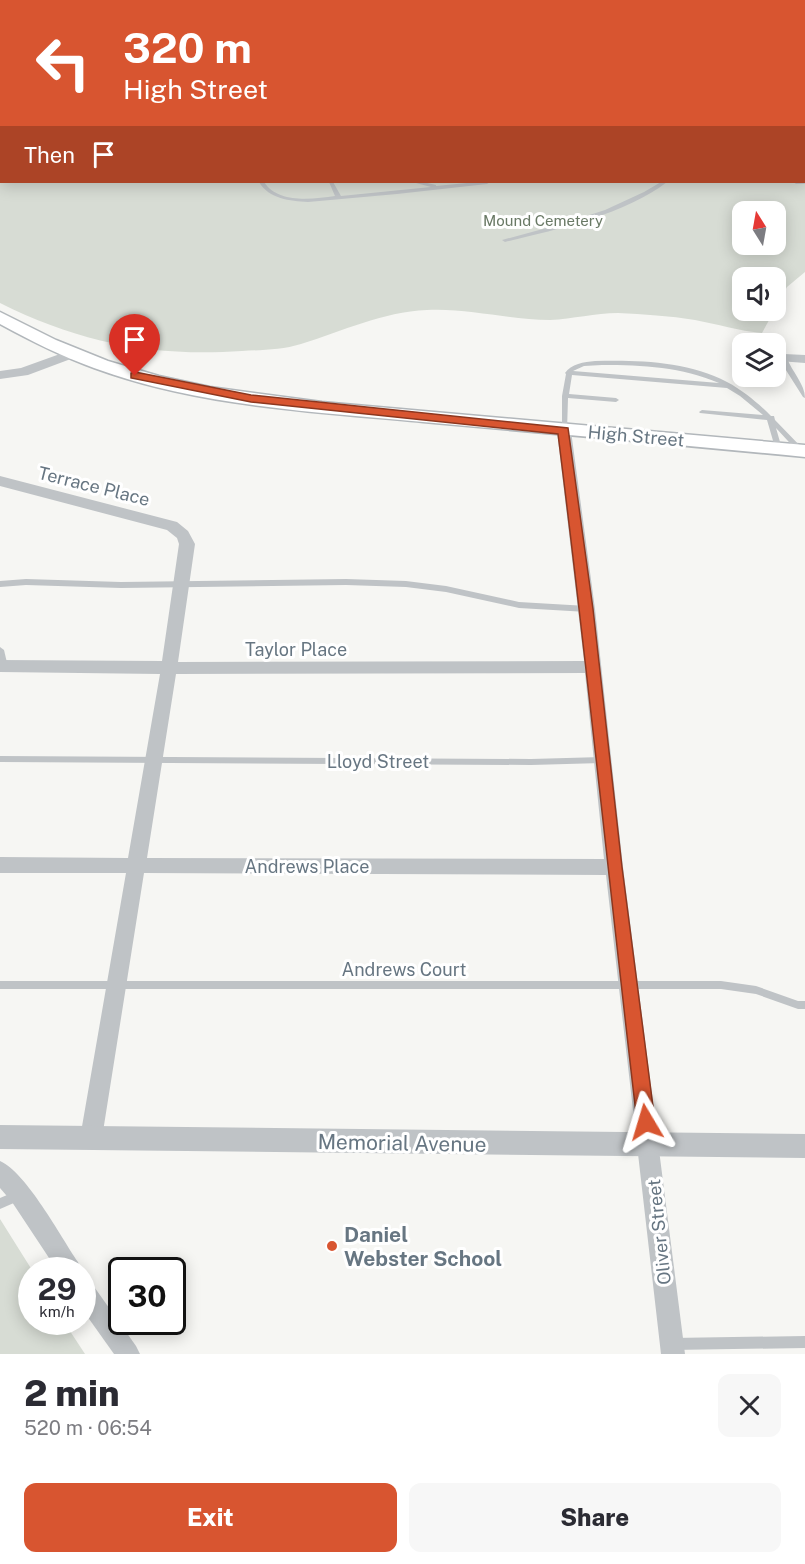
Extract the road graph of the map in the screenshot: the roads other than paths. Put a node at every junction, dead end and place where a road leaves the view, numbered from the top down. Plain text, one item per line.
1 (262, 183) edge
2 (332, 183) edge
3 (423, 183) edge
4 (447, 183) edge
5 (478, 183) edge
6 (662, 183) edge
7 (442, 187) junction
8 (339, 198) junction
9 (505, 240) dead end
10 (7, 321) edge
11 (71, 354) junction
12 (786, 358) edge
13 (805, 358) edge
14 (786, 364) edge
15 (568, 373) junction
16 (0, 375) edge
17 (732, 387) edge
18 (732, 387) edge
19 (733, 387) edge
20 (565, 396) junction
21 (805, 396) edge
22 (616, 400) dead end
23 (702, 412) dead end
24 (772, 418) junction
25 (564, 430) junction
26 (778, 449) junction
27 (803, 451) edge
28 (0, 482) edge
29 (183, 583) junction
30 (0, 584) edge
31 (587, 609) junction
32 (0, 650) edge
33 (2, 667) edge
34 (169, 667) junction
35 (592, 667) junction
36 (0, 759) edge
37 (153, 759) junction
38 (602, 760) junction
39 (0, 865) edge
40 (136, 865) junction
41 (614, 867) junction
42 (0, 985) edge
43 (116, 986) junction
44 (629, 986) junction
45 (805, 1005) edge
46 (0, 1137) edge
47 (91, 1138) junction
48 (649, 1143) junction
49 (805, 1146) edge
50 (0, 1172) edge
51 (10, 1199) edge
52 (58, 1257) edge
53 (96, 1309) edge
54 (805, 1342) edge
55 (672, 1349) edge
56 (128, 1354) edge

1 - 8 lane
2 - 8 lane
3 - 7 lane
4 - 7 lane
5 - 7 lane
6 - 9 lane
7 - 8 lane
10 - 11 main road, High Street
11 - 16 street
11 - 25 main road, High Street
12 - 13 street
14 - 21 lane
15 - 17 lane
15 - 18 lane
15 - 20 lane
19 - 24 lane
20 - 22 lane
20 - 25 lane
23 - 24 lane
24 - 26 lane
24 - 27 lane
25 - 26 main road, High Street
25 - 31 street, Oliver Street
26 - 27 main road, High Street
28 - 29 street, Terrace Place
29 - 30 lane
29 - 31 lane
29 - 34 street
31 - 35 street, Oliver Street
32 - 33 lane
33 - 34 street, Taylor Place
34 - 35 street, Taylor Place
34 - 37 street
35 - 38 street, Oliver Street
36 - 37 lane, Lloyd Street
37 - 38 lane, Lloyd Street
37 - 40 street
38 - 41 street, Oliver Street
39 - 40 street, Andrews Place
40 - 41 street, Andrews Place
40 - 43 street
41 - 44 street, Oliver Street
42 - 43 lane, Andrews Court
43 - 44 lane, Andrews Court
43 - 47 street
44 - 45 lane, Andrews Court
44 - 48 street, Oliver Street
46 - 47 street, Memorial Avenue
47 - 48 street, Memorial Avenue
48 - 49 street, Memorial Avenue
48 - 55 street, Oliver Street
50 - 51 street
51 - 52 street
53 - 56 street
54 - 55 lane

